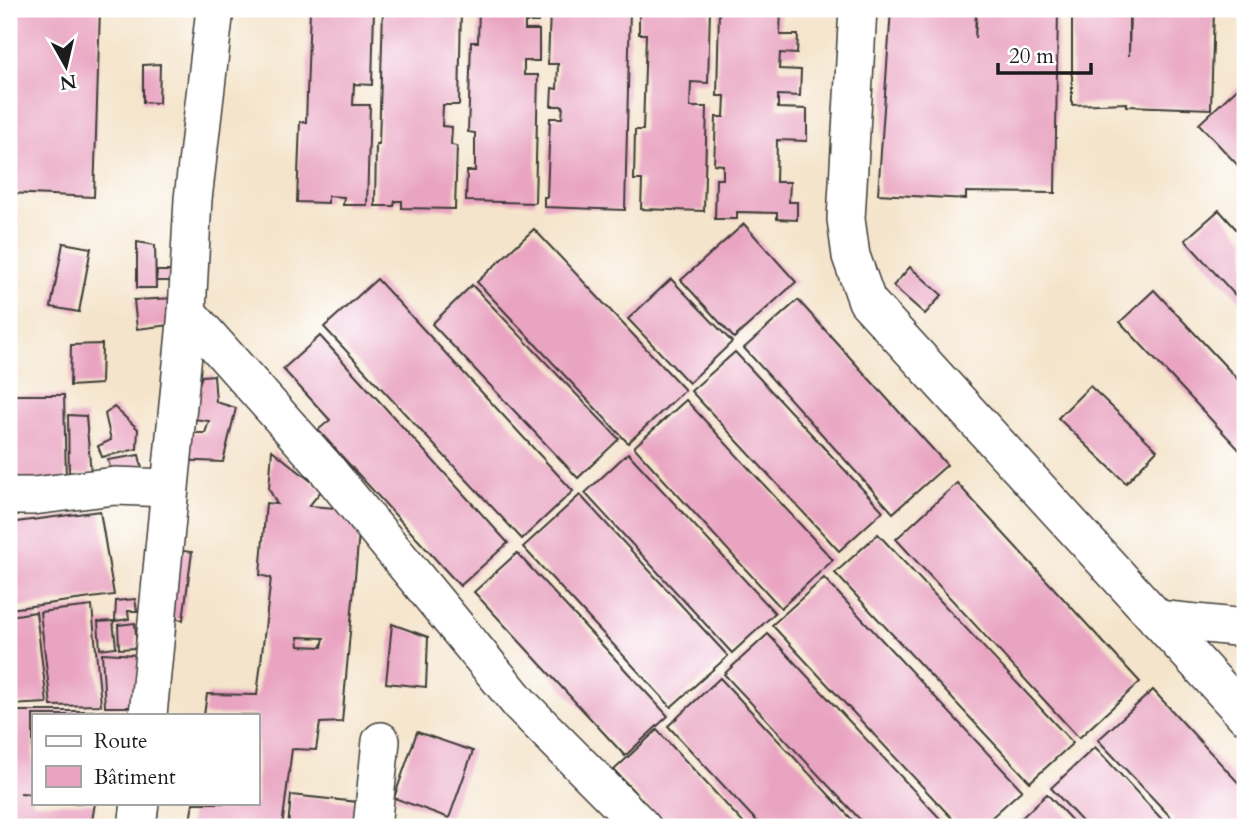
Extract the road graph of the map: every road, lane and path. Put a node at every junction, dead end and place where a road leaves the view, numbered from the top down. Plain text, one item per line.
1 (215, 9) edge
2 (858, 9) edge
3 (187, 312) junction
4 (169, 488) junction
5 (9, 496) edge
6 (1157, 620) junction
7 (1245, 628) edge
8 (148, 714) edge
9 (1245, 715) edge
10 (381, 741) dead end
11 (140, 804) edge
12 (137, 827) edge
13 (372, 827) edge
14 (642, 827) edge

1 - 3 street
2 - 6 street
3 - 4 street
3 - 14 street
4 - 5 street
4 - 8 street
6 - 7 street
6 - 9 street
10 - 13 street
11 - 12 street

